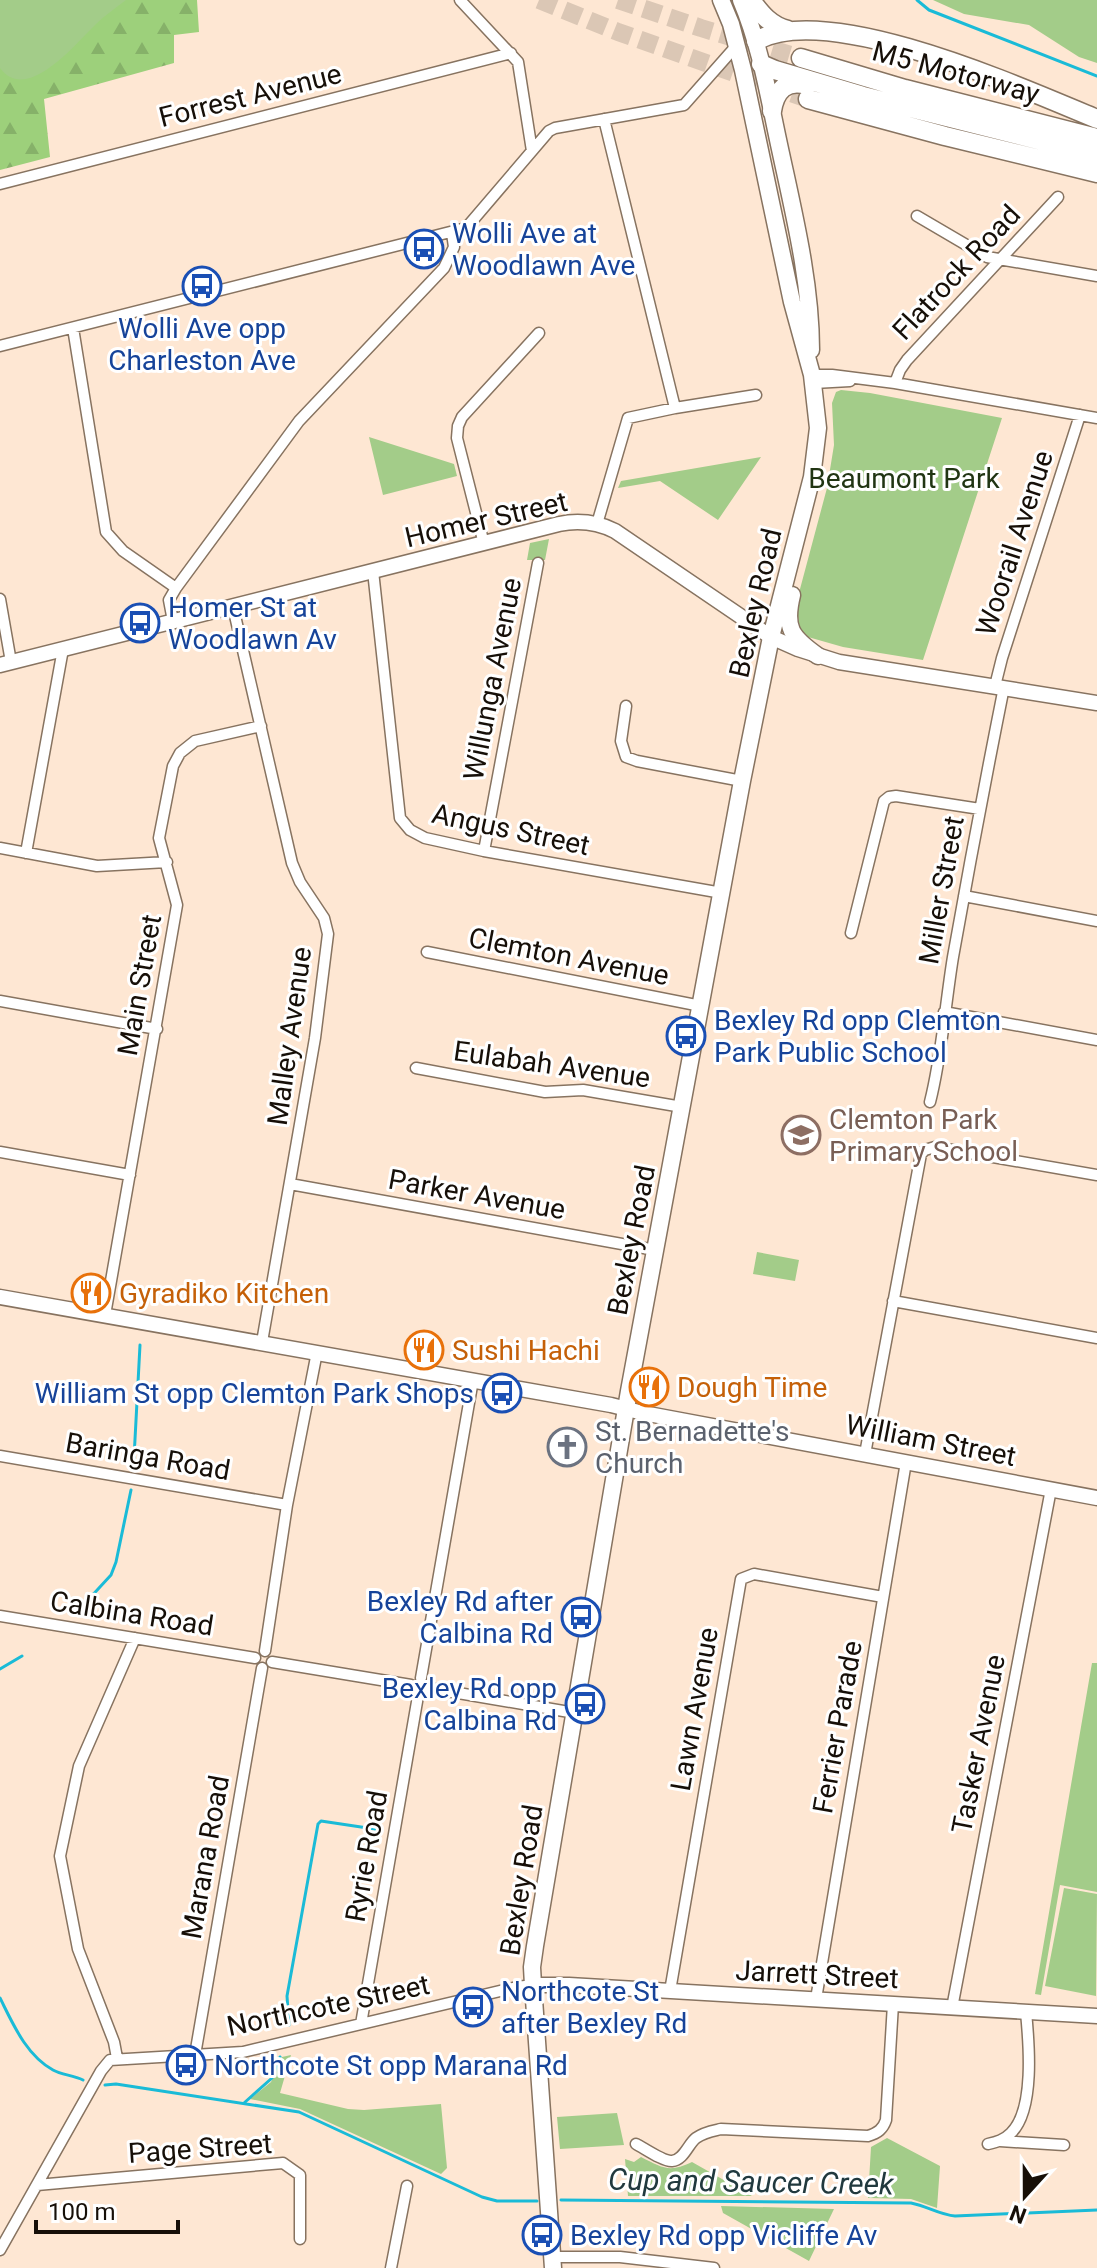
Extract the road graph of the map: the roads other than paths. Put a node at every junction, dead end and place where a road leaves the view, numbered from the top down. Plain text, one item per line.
1 (460, 0) edge
2 (721, 0) edge
3 (733, 0) edge
4 (741, 0) edge
5 (751, 0) edge
6 (792, 30) junction
7 (511, 53) junction
8 (749, 55) junction
9 (801, 58) tunnel mouth
10 (834, 87) junction
11 (808, 99) tunnel mouth
12 (772, 111) junction
13 (604, 119) junction
14 (1097, 119) edge
15 (1097, 138) edge
16 (532, 151) junction
17 (1097, 155) edge
18 (1097, 173) edge
19 (0, 184) edge
20 (1058, 197) dead end
21 (917, 216) dead end
22 (452, 233) junction
23 (1001, 260) junction
24 (1097, 276) edge
25 (73, 328) junction
26 (539, 333) dead end
27 (0, 346) edge
28 (812, 376) junction
29 (895, 383) junction
30 (756, 395) dead end
31 (675, 408) junction
32 (1080, 415) junction
33 (1097, 418) edge
34 (597, 524) junction
35 (484, 544) junction
36 (791, 558) junction
37 (538, 563) dead end
38 (373, 571) junction
39 (176, 588) junction
40 (0, 599) edge
41 (233, 607) junction
42 (173, 621) junction
43 (771, 637) junction
44 (63, 649) junction
45 (818, 656) junction
46 (5, 664) edge
47 (1000, 686) junction
48 (1097, 703) edge
49 (626, 706) dead end
50 (261, 726) junction
51 (742, 781) junction
52 (980, 809) junction
53 (0, 848) edge
54 (484, 851) junction
55 (26, 853) junction
56 (167, 862) junction
57 (722, 893) junction
58 (964, 896) junction
59 (1097, 921) edge
60 (851, 933) dead end
61 (427, 952) dead end
62 (0, 1001) edge
63 (701, 1006) junction
64 (944, 1012) junction
65 (157, 1029) junction
66 (1097, 1040) edge
67 (416, 1068) dead end
68 (930, 1102) dead end
69 (682, 1107) junction
70 (0, 1152) edge
71 (130, 1175) junction
72 (1097, 1175) edge
73 (290, 1184) junction
74 (655, 1250) junction
75 (0, 1297) edge
76 (893, 1301) junction
77 (105, 1315) junction
78 (1097, 1338) edge
79 (262, 1342) junction
80 (317, 1352) junction
81 (473, 1380) junction
82 (626, 1409) junction
83 (865, 1454) junction
84 (0, 1456) edge
85 (906, 1462) junction
86 (1051, 1489) junction
87 (1097, 1498) edge
88 (287, 1505) junction
89 (883, 1597) junction
90 (0, 1616) edge
91 (135, 1638) junction
92 (265, 1651) junction
93 (272, 1662) junction
94 (258, 1663) junction
95 (425, 1683) junction
96 (411, 1685) junction
97 (418, 1696) junction
98 (575, 1713) junction
99 (533, 1985) junction
100 (670, 1991) junction
101 (816, 1999) junction
102 (893, 2004) junction
103 (952, 2008) junction
104 (1026, 2012) junction
105 (1097, 2016) edge
106 (361, 2024) junction
107 (195, 2055) junction
108 (117, 2058) junction
109 (1000, 2141) junction
110 (636, 2144) dead end
111 (988, 2144) dead end
112 (1064, 2145) dead end
113 (37, 2185) junction
114 (407, 2186) dead end
115 (300, 2239) dead end
116 (0, 2250) edge
117 (553, 2262) edge
118 (391, 2268) edge
119 (714, 2268) edge

1 - 7 street
2 - 8 main road, Bexley Road
3 - 8 main road
4 - 8 main road, Bexley Road
5 - 6 highway
6 - 8 highway
6 - 14 highway
7 - 16 street
7 - 19 street, Forrest Avenue
8 - 10 highway
8 - 12 main road, Bexley Road
8 - 13 street
8 - 28 main road, Bexley Road
9 - 15 highway, M5 Motorway
10 - 12 highway
10 - 17 highway
11 - 18 highway
12 - 28 main road, Bexley Road
13 - 16 street
13 - 31 street
16 - 22 street
20 - 23 street, Flatrock Road
21 - 23 street
22 - 25 street
22 - 39 street
23 - 24 street
23 - 29 street, Flatrock Road
25 - 27 street
25 - 39 street
26 - 35 street
28 - 29 street
28 - 36 main road, Bexley Road
29 - 32 street
30 - 31 street
31 - 34 street
32 - 33 street
32 - 47 street, Woorail Avenue
34 - 35 street, Homer Street
34 - 43 street, Homer Street
35 - 38 street, Homer Street
36 - 43 main road, Bexley Road
36 - 45 main road
37 - 54 street, Willunga Avenue
38 - 41 street, Homer Street
38 - 54 street, Angus Street
39 - 42 street
40 - 46 street
41 - 42 street, Homer Street
41 - 50 street, Malley Avenue
42 - 44 street, Homer Street
43 - 45 street, Homer Street
43 - 51 main road, Bexley Road
44 - 46 street, Homer Street
44 - 55 street
45 - 47 street, Homer Street
47 - 48 street, Homer Street
47 - 52 street, Miller Street
49 - 51 street
50 - 56 street, Main Street
50 - 73 street, Malley Avenue
51 - 57 main road, Bexley Road
52 - 58 street, Miller Street
52 - 60 street
53 - 55 street
54 - 57 street, Angus Street
55 - 56 street
56 - 65 street, Main Street
57 - 63 main road, Bexley Road
58 - 59 street
58 - 64 street, Miller Street
61 - 63 street, Clemton Avenue
62 - 65 street
63 - 69 main road, Bexley Road
64 - 66 street
64 - 68 street, Miller Street
65 - 71 street, Main Street
67 - 69 street, Eulabah Avenue
69 - 74 main road, Bexley Road
70 - 71 street
71 - 77 street, Main Street
72 - 76 street
73 - 74 street, Parker Avenue
73 - 79 street, Malley Avenue
74 - 82 main road, Bexley Road
75 - 77 street, William Street
76 - 78 street
76 - 83 street
77 - 79 street, William Street
79 - 80 street, William Street
80 - 81 street, William Street
80 - 88 street
81 - 82 street, William Street
81 - 95 street
82 - 83 street, William Street
82 - 98 main road, Bexley Road
83 - 85 street, William Street
84 - 88 street, Baringa Road
85 - 86 street, William Street
85 - 89 street, Ferrier Parade
86 - 87 street, William Street
86 - 103 street, Tasker Avenue
88 - 92 street
89 - 100 street, Lawn Avenue
89 - 101 street, Ferrier Parade
90 - 91 street, Calbina Road
91 - 94 street, Calbina Road
91 - 108 street
92 - 93 street
92 - 94 street
93 - 94 street
93 - 96 street
94 - 107 street, Marana Road
95 - 96 street
95 - 97 street
95 - 98 street
96 - 97 street
97 - 106 street, Ryrie Road
98 - 99 main road, Bexley Road
99 - 100 street, Jarrett Street
99 - 106 street, Northcote Street
99 - 117 main road, Bexley Road
100 - 101 street, Jarrett Street
101 - 102 street, Jarrett Street
102 - 103 street, Jarrett Street
102 - 110 street
103 - 104 street, Jarrett Street
104 - 105 street, Jarrett Street
104 - 109 street
106 - 107 street, Northcote Street
107 - 108 street, Northcote Street
108 - 113 street
109 - 111 street
109 - 112 street
113 - 115 street, Page Street
113 - 116 street
114 - 118 street
117 - 119 street

